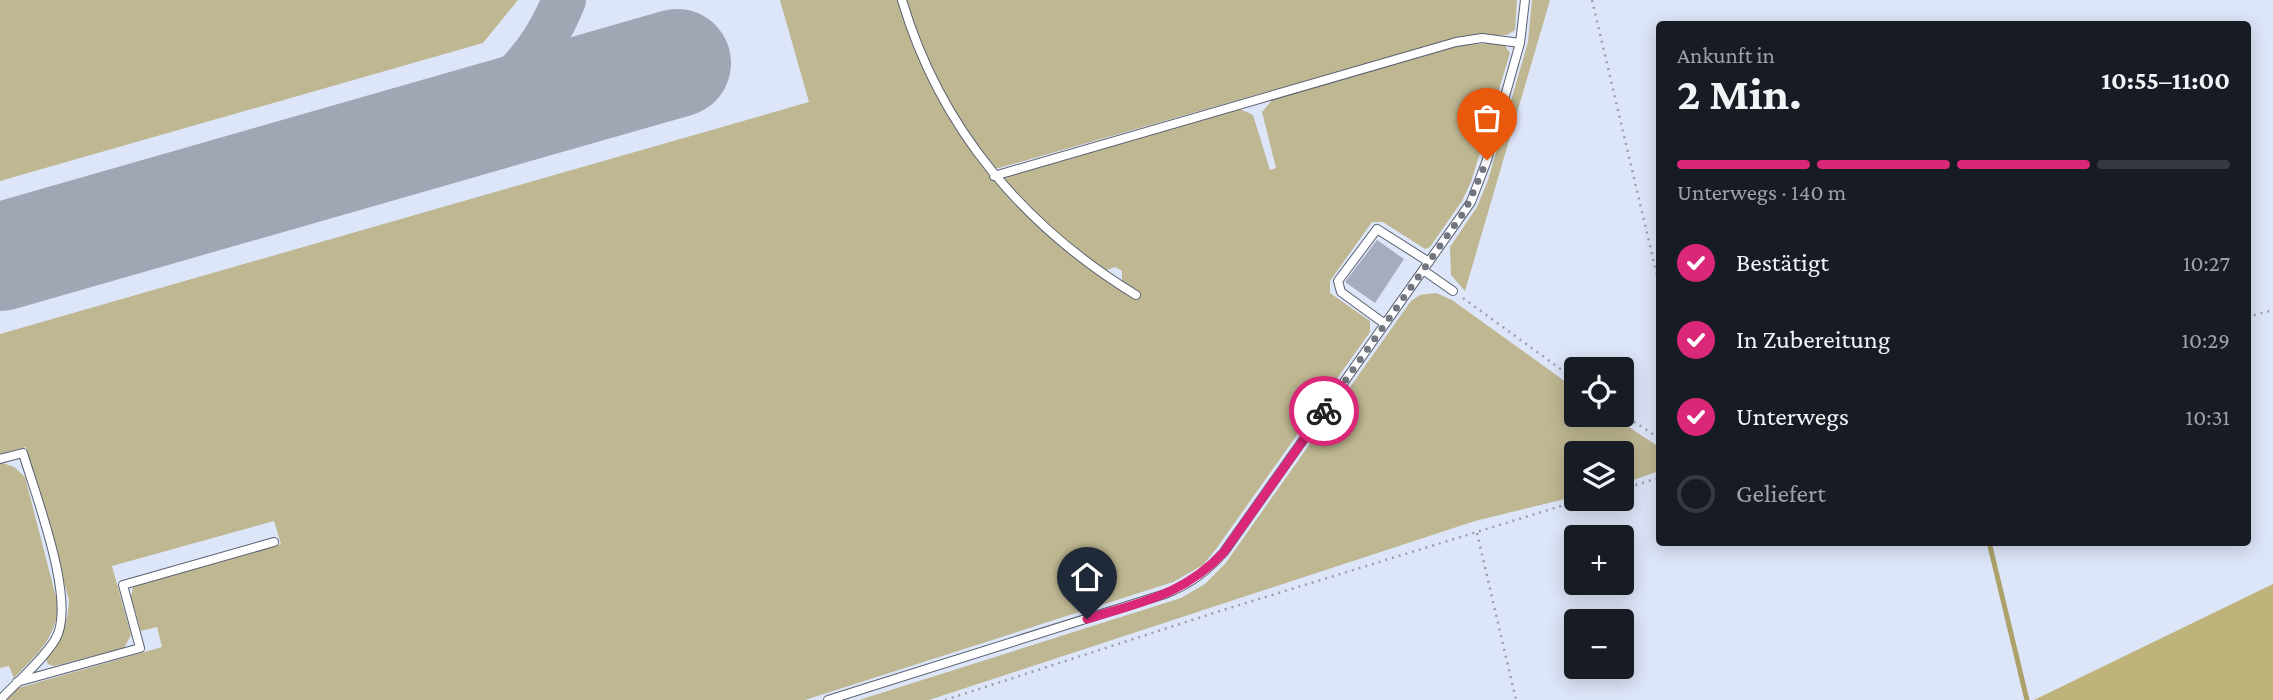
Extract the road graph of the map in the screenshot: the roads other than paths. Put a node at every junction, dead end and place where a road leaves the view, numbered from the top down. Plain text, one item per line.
1 (902, 0) edge
2 (1525, 0) edge
3 (1520, 43) junction
4 (994, 176) junction
5 (1429, 262) junction
6 (1423, 270) junction
7 (1453, 291) road end
8 (1136, 295) dead end
9 (1385, 324) junction
10 (0, 459) edge
11 (274, 542) dead end
12 (17, 682) junction
13 (1, 700) edge
14 (828, 700) edge

1 - 4 lane
2 - 3 lane
3 - 4 lane
3 - 5 lane
4 - 8 lane
5 - 6 lane
5 - 9 lane
6 - 7 lane
6 - 9 lane
9 - 14 lane
10 - 12 lane
11 - 12 lane
12 - 13 lane

